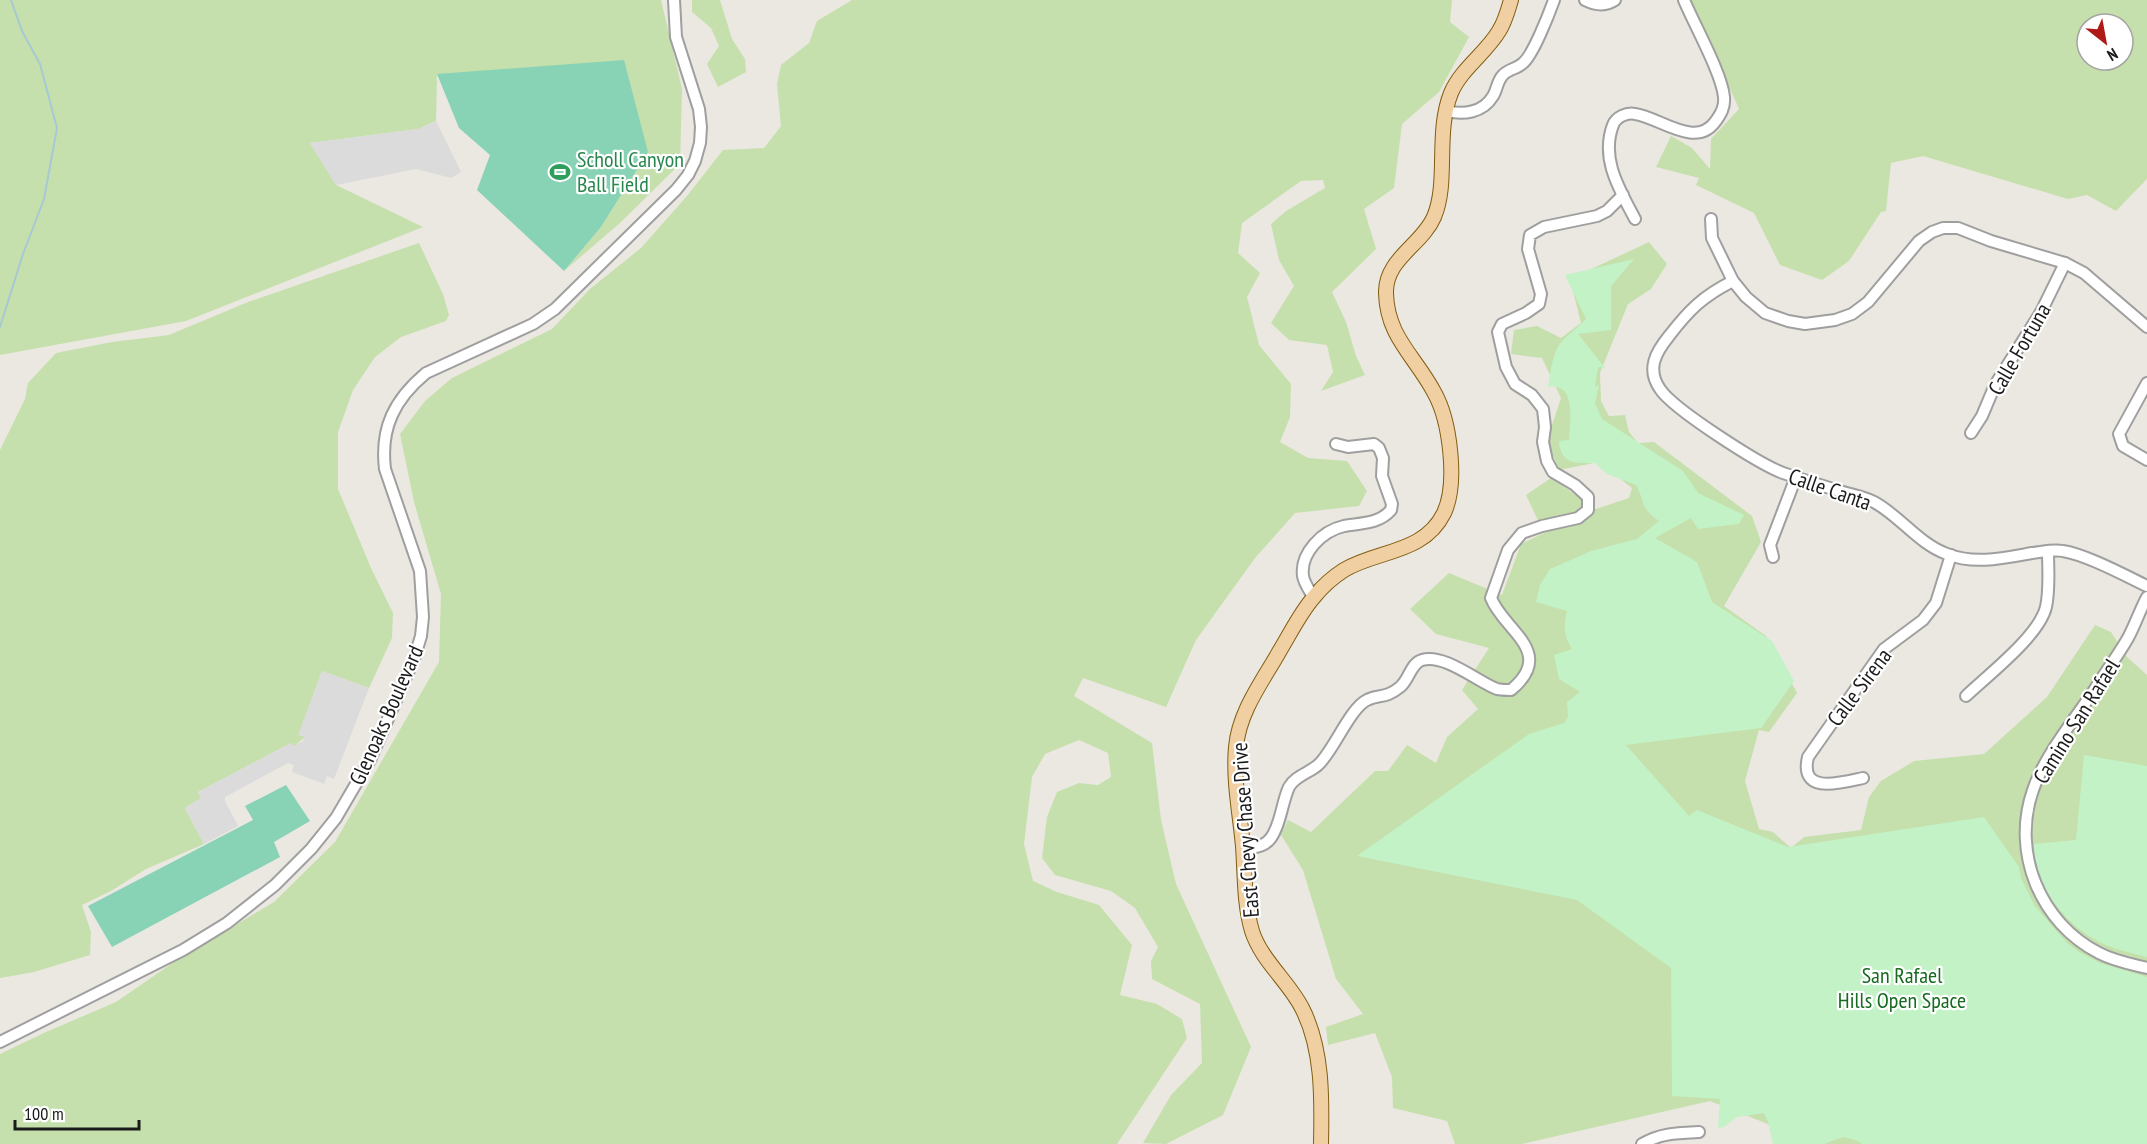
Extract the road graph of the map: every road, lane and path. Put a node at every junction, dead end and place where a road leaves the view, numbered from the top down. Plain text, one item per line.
1 (674, 0) edge
2 (1511, 0) edge
3 (1554, 0) edge
4 (1585, 0) edge
5 (1615, 0) edge
6 (1684, 0) edge
7 (1447, 111) junction
8 (1623, 195) junction
9 (1635, 219) dead end
10 (1711, 219) dead end
11 (2065, 263) junction
12 (1733, 281) junction
13 (2147, 327) edge
14 (2147, 383) edge
15 (1971, 433) dead end
16 (1336, 444) dead end
17 (2147, 460) edge
18 (1796, 477) junction
19 (2048, 551) junction
20 (1951, 555) junction
21 (1773, 557) dead end
22 (2147, 586) edge
23 (1313, 597) junction
24 (2147, 597) edge
25 (1966, 696) dead end
26 (1863, 778) dead end
27 (1243, 846) junction
28 (2147, 968) edge
29 (0, 1042) edge
30 (1699, 1132) dead end
31 (1321, 1144) edge
32 (1642, 1144) edge

1 - 29 street, Glenoaks Boulevard
2 - 7 main road, East Chevy Chase Drive
3 - 7 street
4 - 5 street
6 - 8 street
7 - 23 main road, East Chevy Chase Drive
8 - 9 street
8 - 27 street
10 - 12 street
11 - 12 street
11 - 13 street
11 - 15 street, Calle Fortuna
12 - 18 street, Calle Canta
14 - 17 street
16 - 23 street
18 - 20 street, Calle Canta
18 - 21 street
19 - 20 street, Calle Canta
19 - 22 street, Calle Canta
19 - 25 street
20 - 26 street, Calle Sirena
23 - 27 main road, East Chevy Chase Drive
24 - 28 street, Camino San Rafael
27 - 31 main road, East Chevy Chase Drive
30 - 32 street

